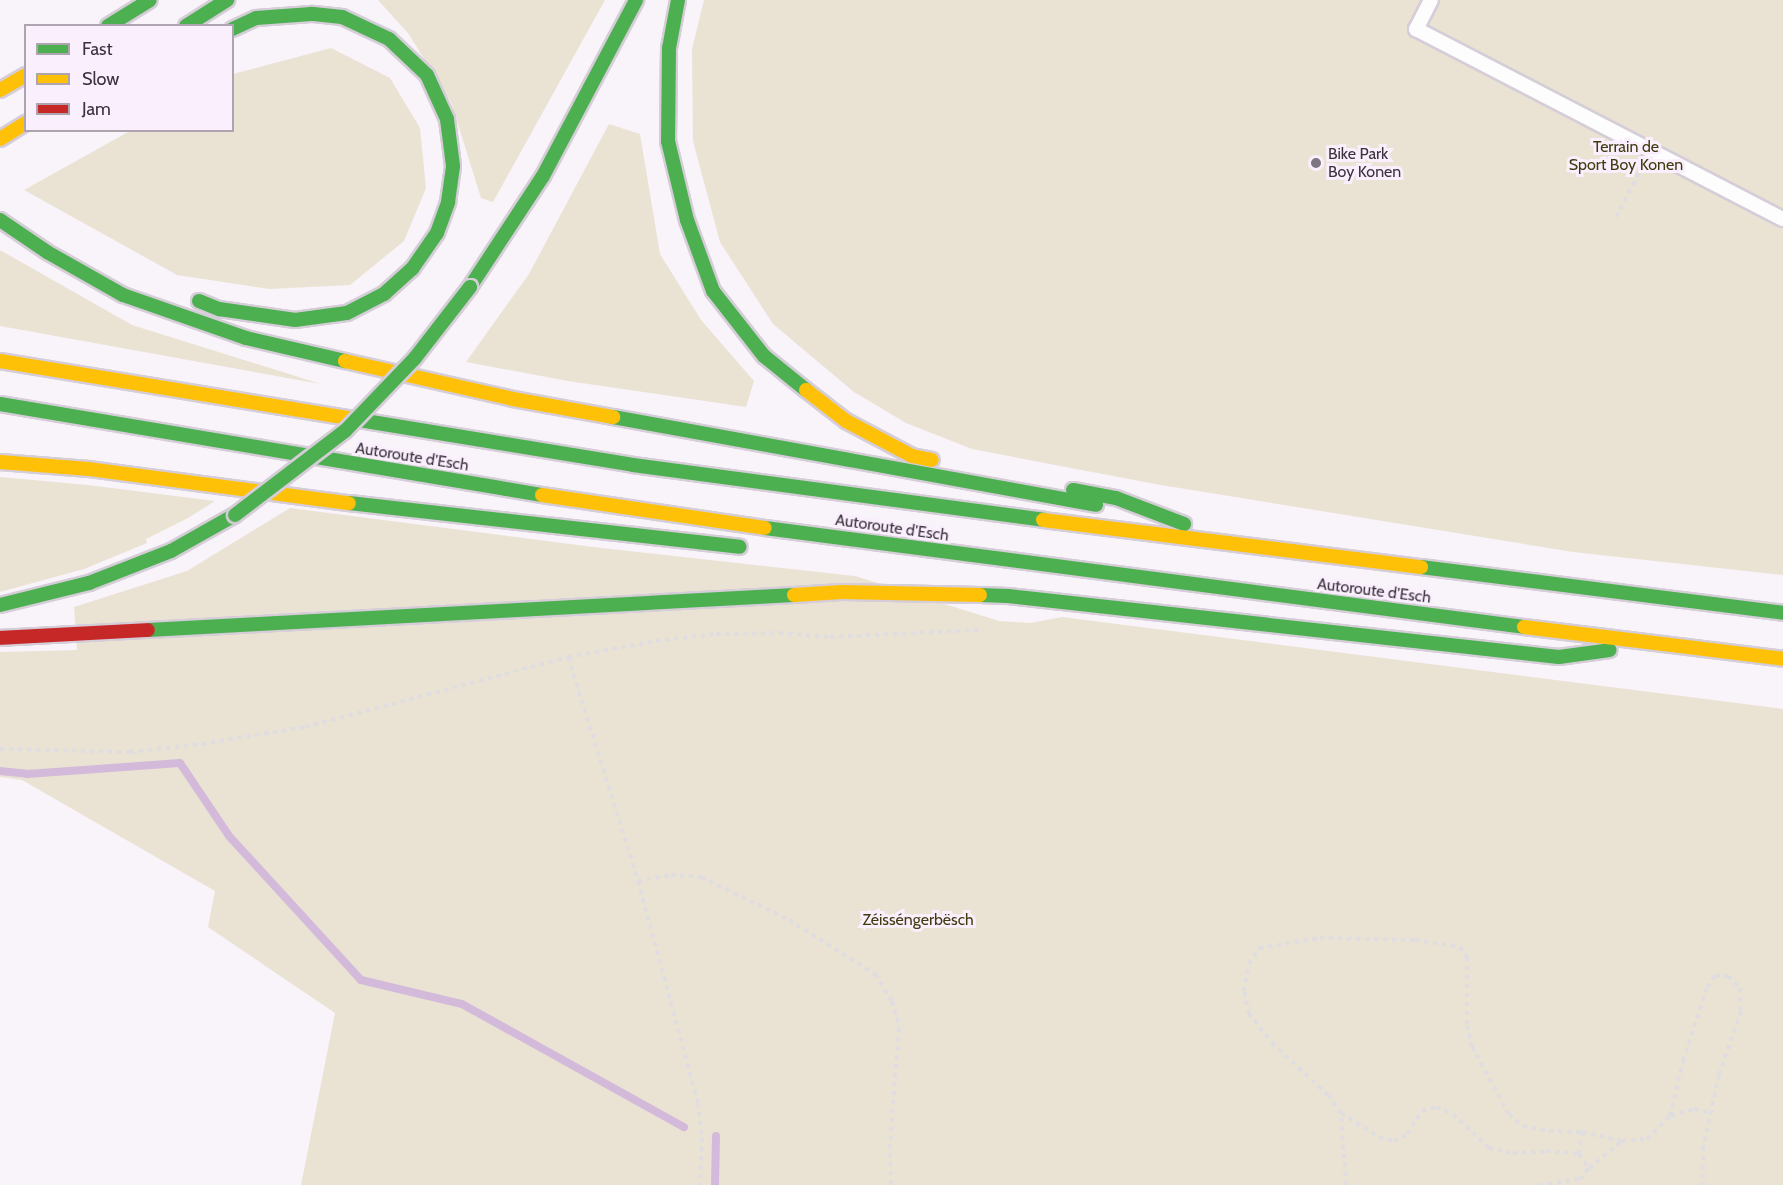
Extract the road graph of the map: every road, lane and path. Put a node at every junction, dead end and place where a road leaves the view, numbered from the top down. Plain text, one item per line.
1 (150, 0) edge
2 (227, 0) edge
3 (636, 0) edge
4 (678, 0) edge
5 (1431, 0) edge
6 (111, 24) edge
7 (189, 24) edge
8 (234, 28) edge
9 (24, 76) edge
10 (0, 90) edge
11 (24, 124) edge
12 (0, 139) edge
13 (1651, 150) junction
14 (1616, 217) dead end
15 (1783, 219) edge
16 (0, 220) edge
17 (188, 297) dead end
18 (0, 361) edge
19 (0, 404) edge
20 (0, 462) edge
21 (1230, 543) junction
22 (749, 548) dead end
23 (1009, 582) dead end
24 (1190, 585) junction
25 (1101, 586) dead end
26 (1056, 587) dead end
27 (0, 605) edge
28 (1783, 613) edge
29 (978, 630) dead end
30 (0, 638) edge
31 (1656, 644) junction
32 (568, 657) junction
33 (1783, 659) edge
34 (0, 749) edge
35 (638, 881) junction
36 (1341, 1113) junction
37 (1711, 1113) junction
38 (1670, 1116) junction
39 (1582, 1132) junction
40 (1622, 1141) junction
41 (1579, 1154) junction
42 (1589, 1168) junction
43 (700, 1185) edge
44 (891, 1185) edge
45 (1346, 1185) edge
46 (1539, 1185) edge
47 (1703, 1185) edge

1 - 6 highway
2 - 7 highway
3 - 27 highway, bridge
4 - 21 highway
5 - 13 lane
8 - 17 highway
9 - 10 highway
11 - 12 highway
13 - 14 path
13 - 15 lane
16 - 21 highway
18 - 21 highway, Autoroute d'Esch
19 - 24 highway, Autoroute d'Esch
20 - 22 highway
21 - 28 highway, Autoroute d'Esch
23 - 26 highway
24 - 25 highway
24 - 31 highway, Autoroute d'Esch
29 - 32 path
30 - 31 highway
31 - 33 highway, Autoroute d'Esch
32 - 34 path
32 - 35 path
35 - 43 path
35 - 44 path
36 - 39 path
36 - 41 path
36 - 45 path
37 - 38 path
37 - 38 path
37 - 47 path
38 - 40 path
39 - 40 path
39 - 41 path
40 - 42 path
41 - 42 path
42 - 46 path

